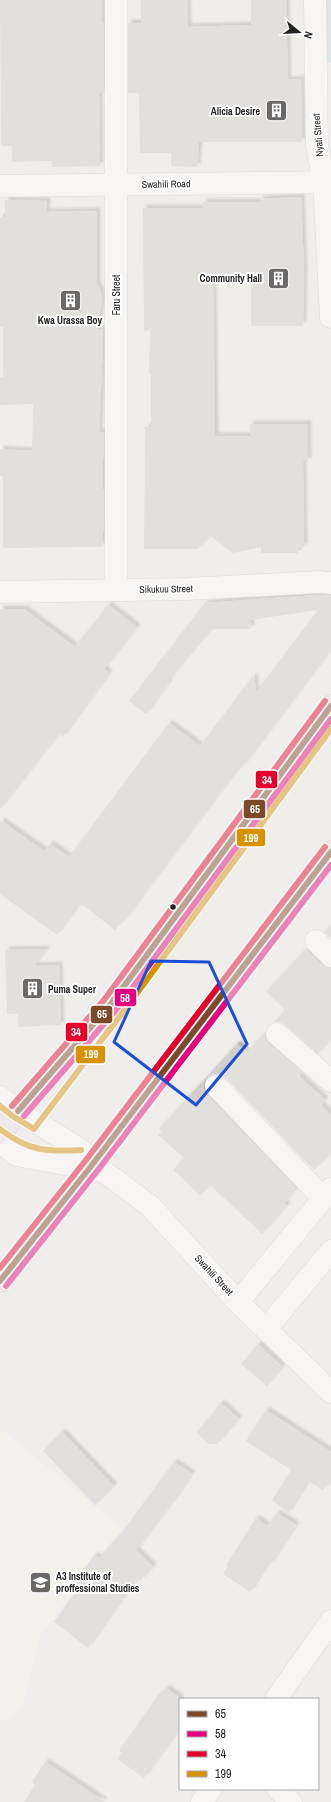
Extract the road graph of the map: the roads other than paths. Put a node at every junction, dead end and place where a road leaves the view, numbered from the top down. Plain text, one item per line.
1 (116, 0) edge
2 (315, 0) edge
3 (328, 181) edge
4 (116, 185) junction
5 (0, 186) edge
6 (331, 317) edge
7 (331, 583) edge
8 (116, 590) junction
9 (0, 592) edge
10 (331, 706) edge
11 (331, 852) edge
12 (277, 1034) dead end
13 (331, 1081) edge
14 (216, 1086) dead end
15 (0, 1097) edge
16 (18, 1111) junction
17 (0, 1134) edge
18 (0, 1141) edge
19 (92, 1165) junction
20 (327, 1194) edge
21 (331, 1251) edge
22 (0, 1281) edge
23 (238, 1302) junction
24 (267, 1328) junction
25 (331, 1392) edge
26 (331, 1621) edge
27 (277, 1698) edge
28 (210, 1790) edge
29 (279, 1790) edge
30 (202, 1802) edge
31 (291, 1802) edge

1 - 4 street, Faru Street
2 - 3 street, Nyati Street
3 - 4 street, Swahili Road
3 - 6 street, Nyati Street
4 - 5 street, Swahili Road
4 - 8 street, Faru Street
7 - 8 street, Sikukuu Street
8 - 9 street, Sikukuu Street
10 - 16 highway
11 - 19 highway
12 - 13 street
14 - 20 street
15 - 16 street
16 - 17 highway
16 - 19 street
18 - 19 street
19 - 22 highway
19 - 23 street, Swahili Street
20 - 23 street
21 - 24 street
23 - 24 street, Swahili Street
24 - 25 street, Swahili Street
26 - 27 street
28 - 30 street
29 - 31 street

